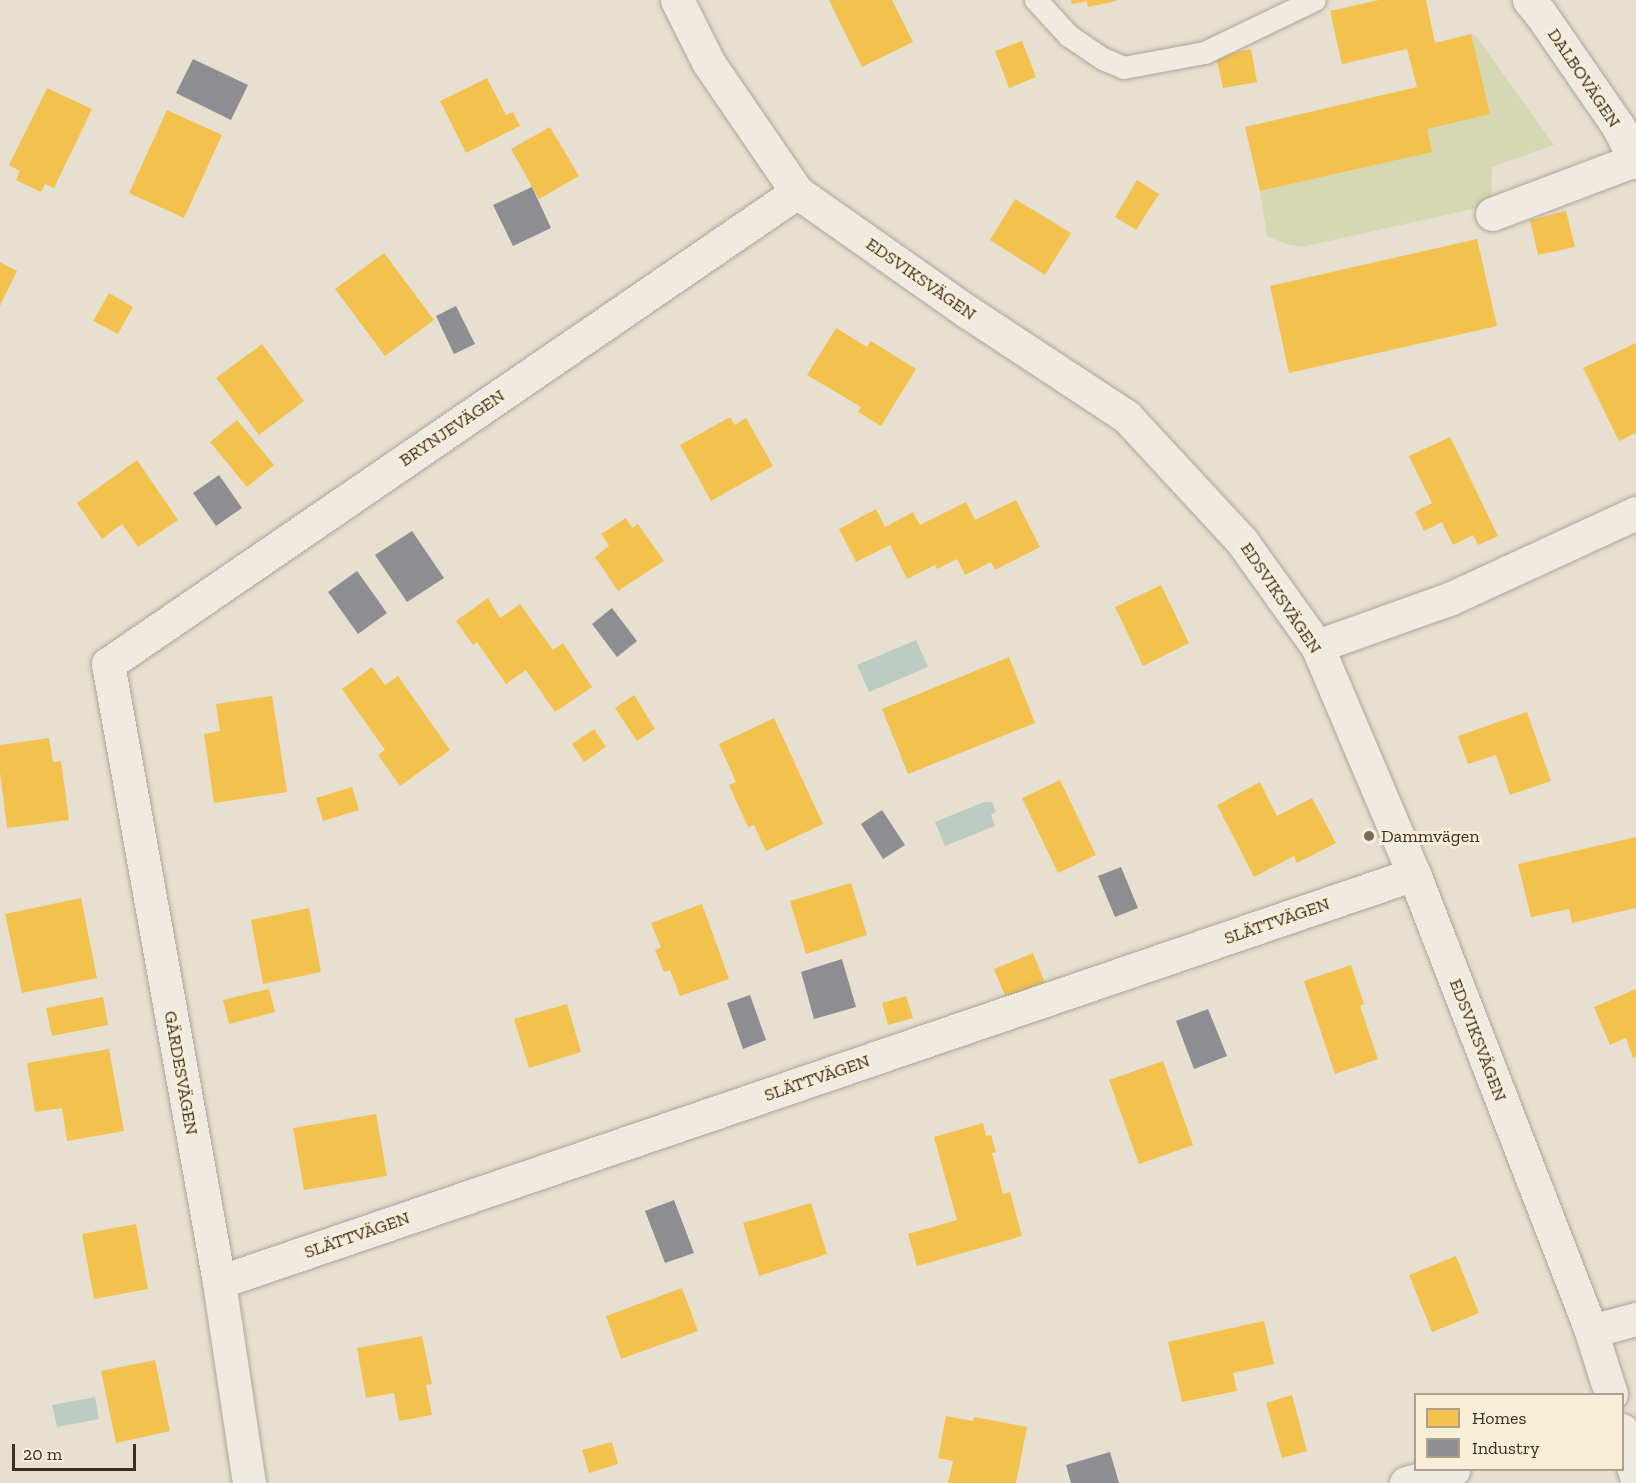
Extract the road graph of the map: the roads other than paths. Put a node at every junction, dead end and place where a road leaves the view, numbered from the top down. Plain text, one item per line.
1 (678, 0) edge
2 (1036, 0) edge
3 (1315, 0) edge
4 (1529, 0) edge
5 (1636, 161) edge
6 (797, 192) junction
7 (1492, 214) dead end
8 (1636, 513) edge
9 (1317, 646) junction
10 (108, 664) joint
11 (1414, 874) junction
12 (219, 1282) junction
13 (1636, 1319) edge
14 (1591, 1331) junction
15 (1610, 1393) edge
16 (1624, 1434) edge
17 (1449, 1471) edge
18 (1636, 1476) edge
19 (249, 1483) edge
20 (1407, 1483) edge

1 - 6 street, EDSVIKSVÄGEN
2 - 3 lane
4 - 5 street, DALBOVÄGEN
5 - 7 street, DALBOVÄGEN
6 - 9 street, EDSVIKSVÄGEN
6 - 10 street, BRYNJEVÄGEN
8 - 9 street
9 - 11 street, EDSVIKSVÄGEN
10 - 12 street, GÄRDESVÄGEN
11 - 12 street, SLÄTTVÄGEN
11 - 14 street, EDSVIKSVÄGEN
12 - 19 street, GÄRDESVÄGEN
13 - 14 street
14 - 15 street, EDSVIKSVÄGEN
16 - 18 street
17 - 20 street

